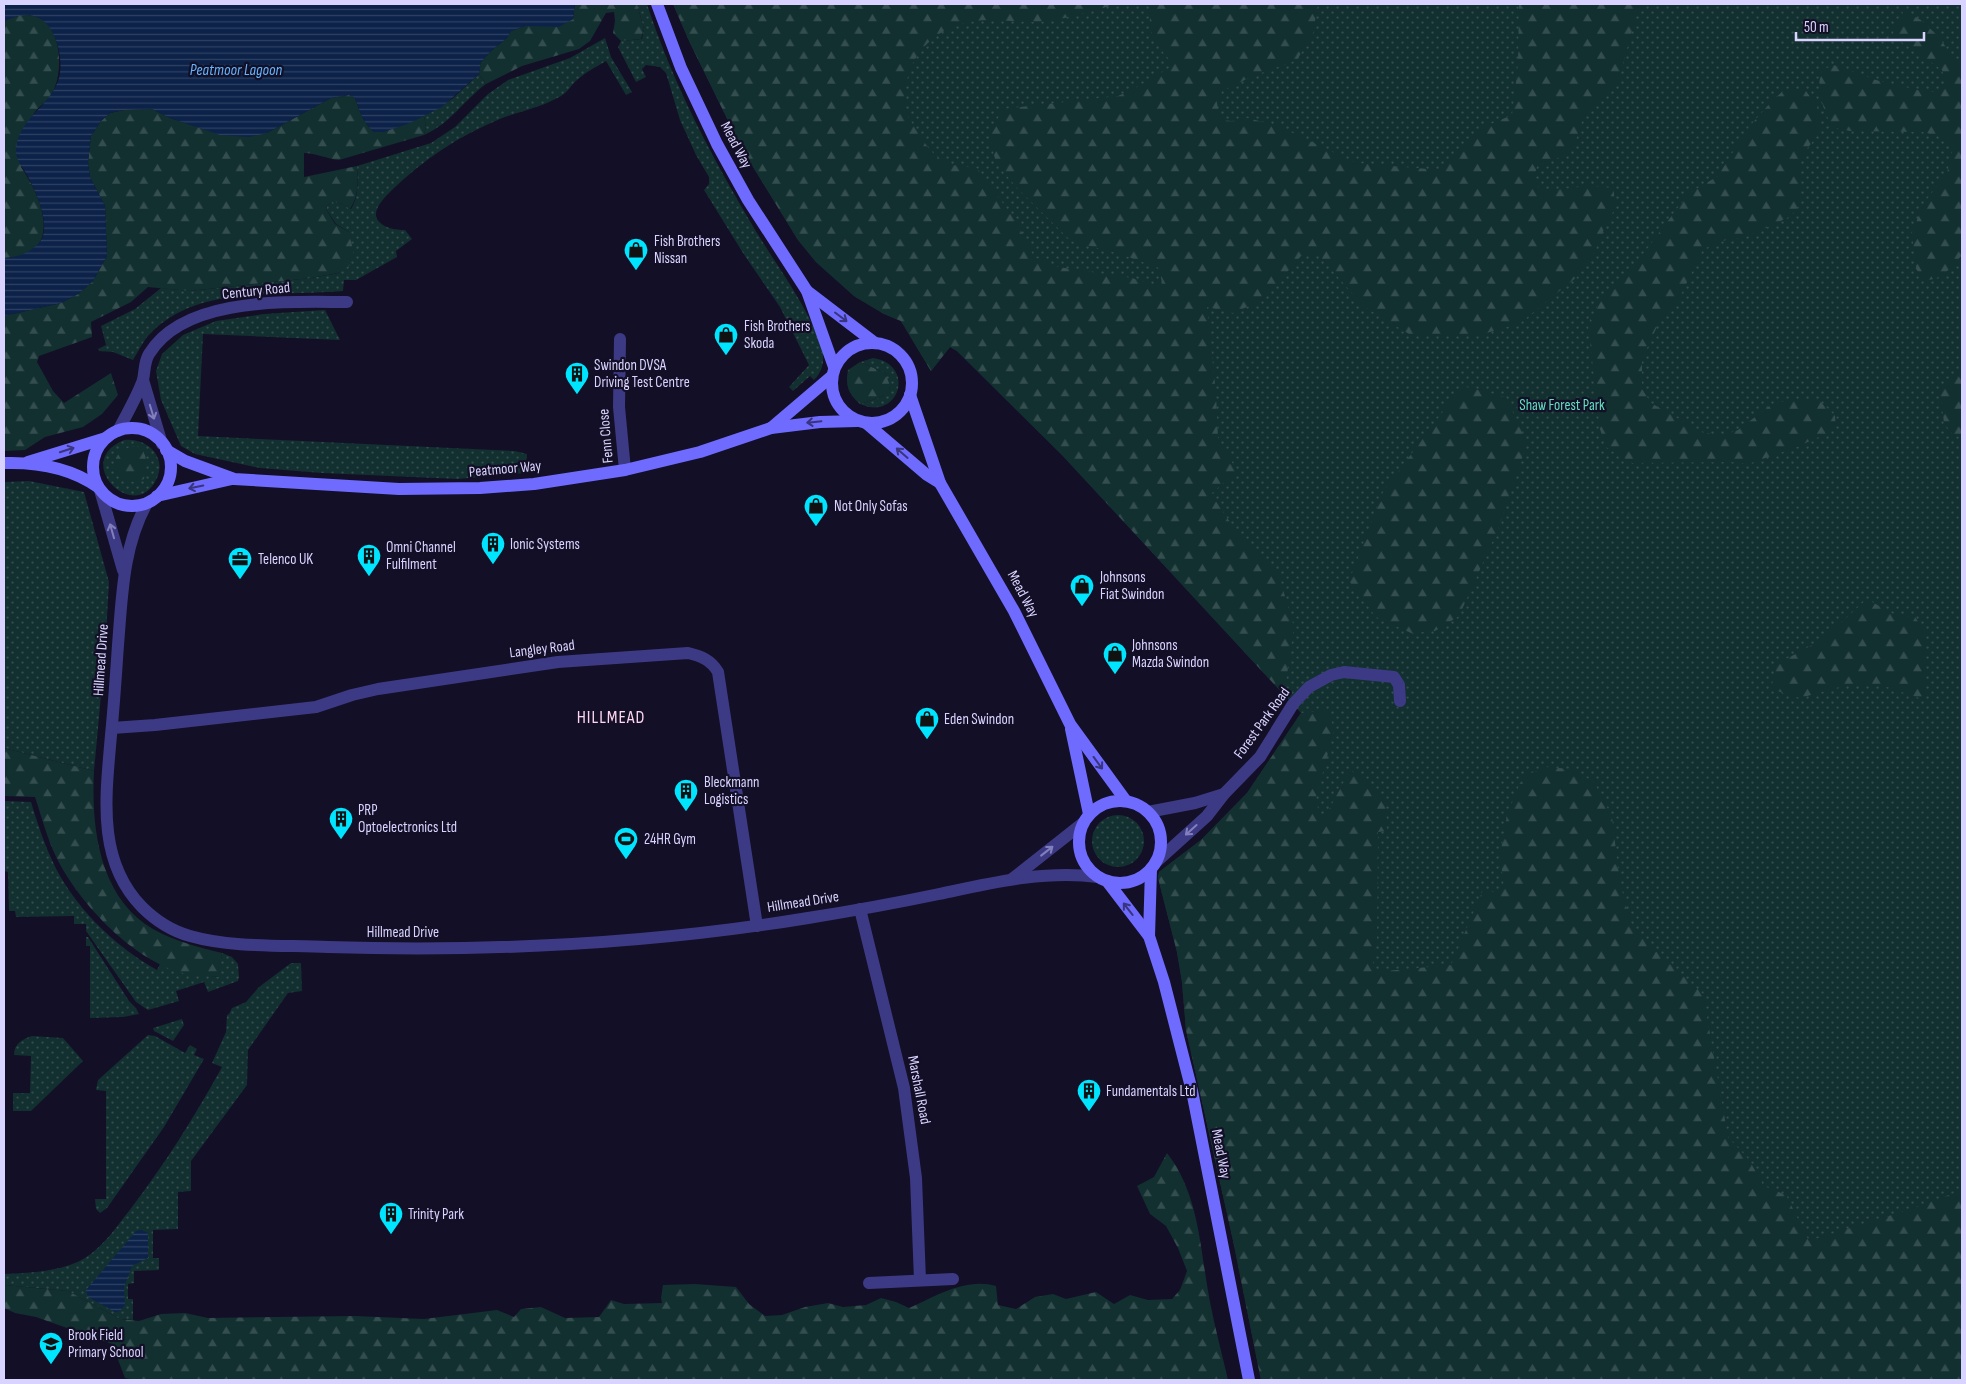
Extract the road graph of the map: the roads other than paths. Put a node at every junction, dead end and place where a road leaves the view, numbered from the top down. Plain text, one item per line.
1 (657, 4) edge
2 (807, 291) junction
3 (348, 302) dead end
4 (620, 339) dead end
5 (875, 343) junction
6 (833, 372) junction
7 (143, 380) junction
8 (910, 395) junction
9 (861, 422) junction
10 (771, 428) junction
11 (112, 434) junction
12 (164, 447) junction
13 (28, 462) junction
14 (4, 463) edge
15 (626, 470) junction
16 (234, 478) junction
17 (940, 483) junction
18 (99, 489) junction
19 (152, 500) junction
20 (123, 572) junction
21 (1400, 701) dead end
22 (1070, 724) junction
23 (112, 728) junction
24 (1224, 794) junction
25 (1126, 801) junction
26 (1148, 812) junction
27 (1086, 819) junction
28 (1153, 866) junction
29 (1012, 879) junction
30 (1102, 879) junction
31 (860, 909) junction
32 (757, 926) junction
33 (1149, 936) junction
34 (953, 1279) dead end
35 (920, 1280) junction
36 (869, 1282) dead end
37 (1249, 1380) edge

1 - 2 main road, Mead Way
2 -> 5 main road, Mead Way
2 - 6 main road, Mead Way
3 - 7 street, Century Road
4 - 15 street, Fenn Close
5 - 6 main road
5 - 8 main road
6 - 9 main road
6 - 10 main road, Peatmoor Way
7 - 11 street, Century Road
7 -> 12 street, Century Road
8 - 9 main road
8 - 17 main road, Mead Way
9 -> 10 main road, Peatmoor Way
17 -> 9 main road, Mead Way
10 - 15 main road, Peatmoor Way
11 - 12 main road
13 -> 11 main road
11 - 18 main road
12 - 16 main road, Peatmoor Way
12 - 19 main road
13 - 14 main road
13 - 18 main road
15 - 16 main road, Peatmoor Way
16 -> 19 main road, Peatmoor Way
17 - 22 main road, Mead Way
18 - 19 main road
20 -> 18 street, Hillmead Drive
19 - 20 street, Hillmead Drive
20 - 23 street, Hillmead Drive
21 - 24 street, Forest Park Road
22 -> 25 main road, Mead Way
22 - 27 main road, Mead Way
23 - 32 street, Hillmead Drive
23 - 32 street, Langley Road
24 - 26 street, Forest Park Road
24 -> 28 street, Forest Park Road
25 - 26 main road
25 - 27 main road
26 - 28 main road
29 -> 27 street, Hillmead Drive
27 - 30 main road
28 - 30 main road
28 - 33 main road, Mead Way
29 - 30 street, Hillmead Drive
29 - 31 street, Hillmead Drive
33 -> 30 main road, Mead Way
31 - 32 street, Hillmead Drive
31 - 35 street, Marshall Road
33 - 37 main road, Mead Way
34 - 35 street
35 - 36 street

